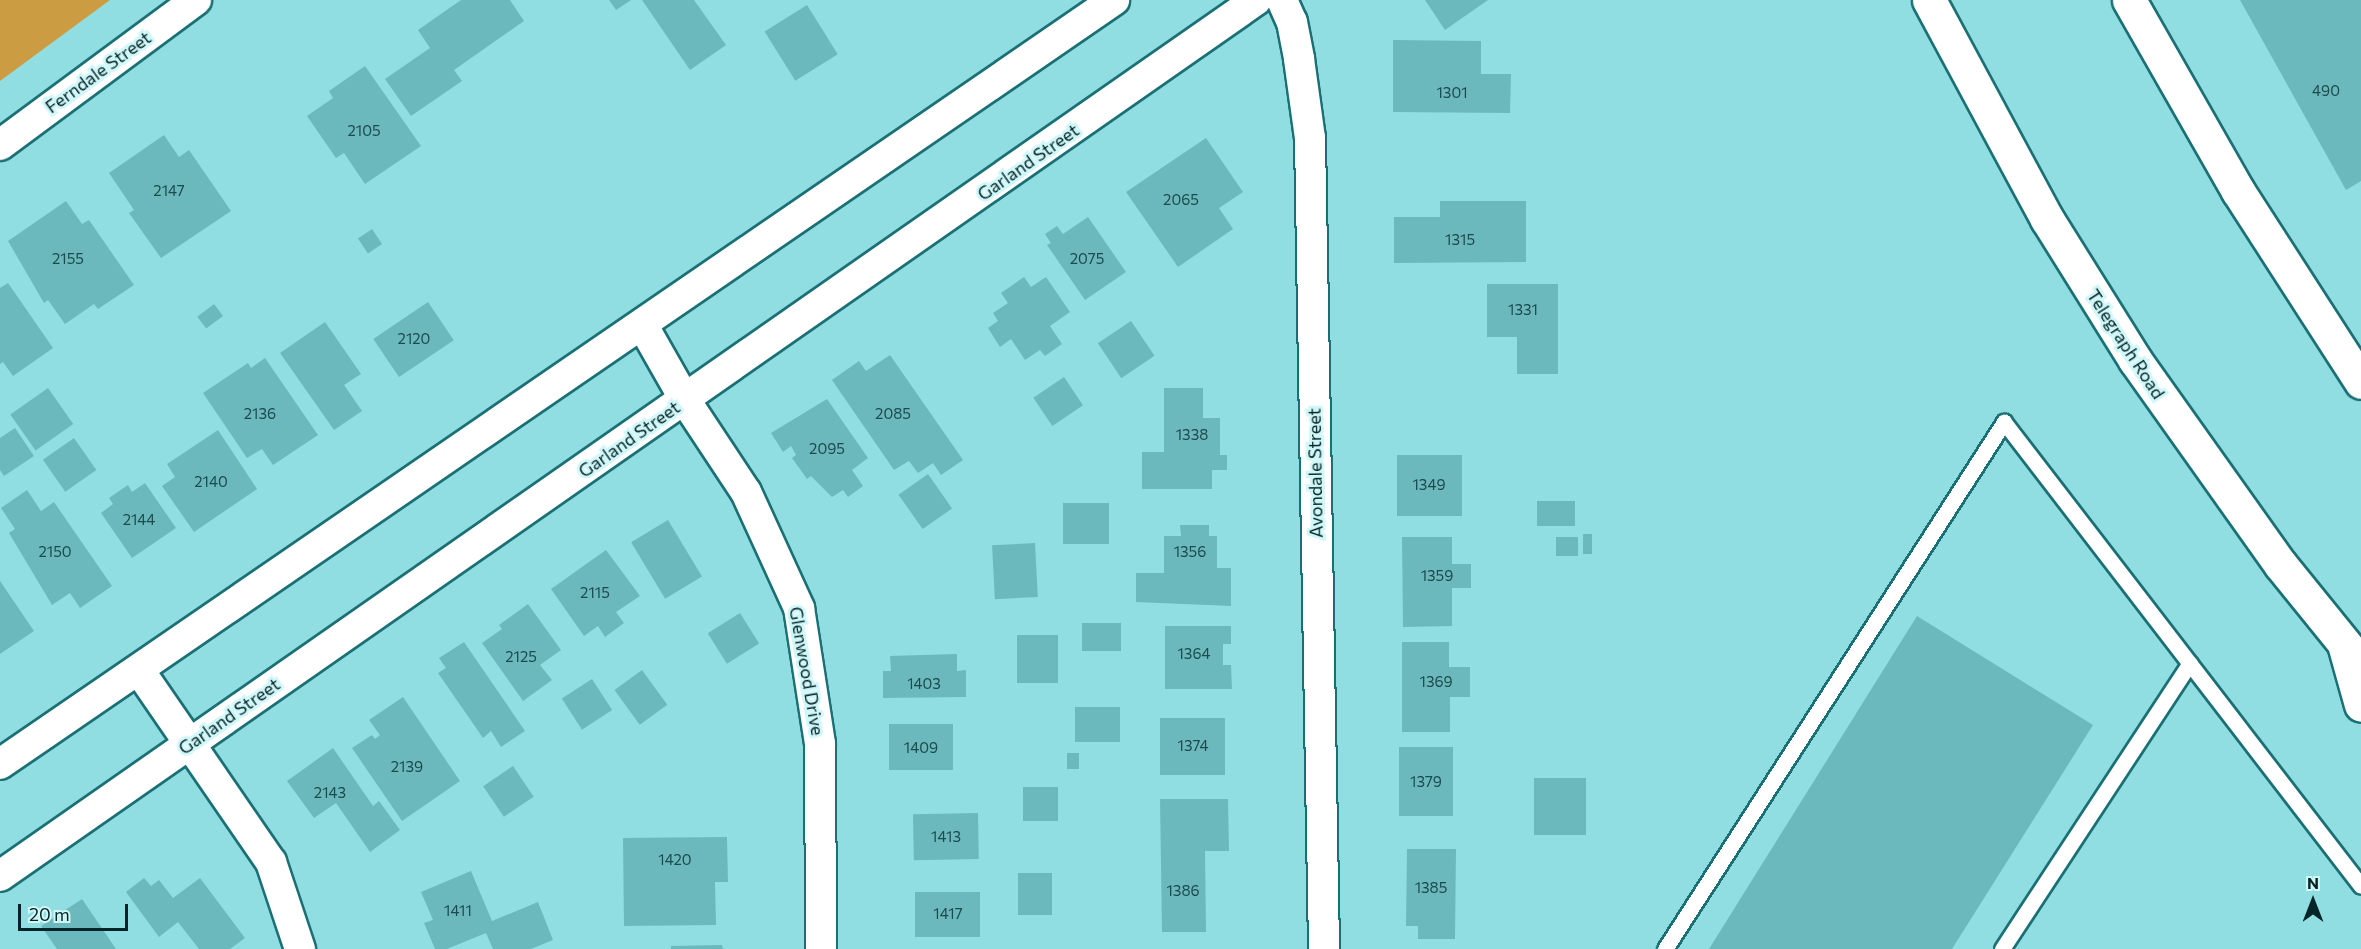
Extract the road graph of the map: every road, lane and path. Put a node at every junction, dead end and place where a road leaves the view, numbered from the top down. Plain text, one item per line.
1 (196, 0) edge
2 (1114, 0) edge
3 (1256, 0) edge
4 (1282, 0) edge
5 (1929, 0) edge
6 (2129, 0) edge
7 (0, 145) edge
8 (643, 326) junction
9 (2361, 382) edge
10 (685, 400) junction
11 (2353, 654) edge
12 (2190, 663) junction
13 (139, 670) junction
14 (2361, 705) edge
15 (188, 744) junction
16 (0, 764) edge
17 (0, 876) edge
18 (2361, 886) edge
19 (300, 949) edge
20 (821, 949) edge
21 (1324, 949) edge
22 (1665, 949) edge
23 (2002, 949) edge

1 - 7 street, Ferndale Street
2 - 8 street
3 - 10 street, Garland Street
4 - 21 street, Avondale Street
5 - 11 highway, Telegraph Road
6 - 9 highway
8 - 10 street, Glenwood Drive
8 - 13 street
10 - 15 street, Garland Street
10 - 20 street, Glenwood Drive
11 - 14 highway
12 - 18 lane
12 - 22 lane
12 - 23 lane
13 - 15 street
13 - 16 street
15 - 17 street, Garland Street
15 - 19 street

